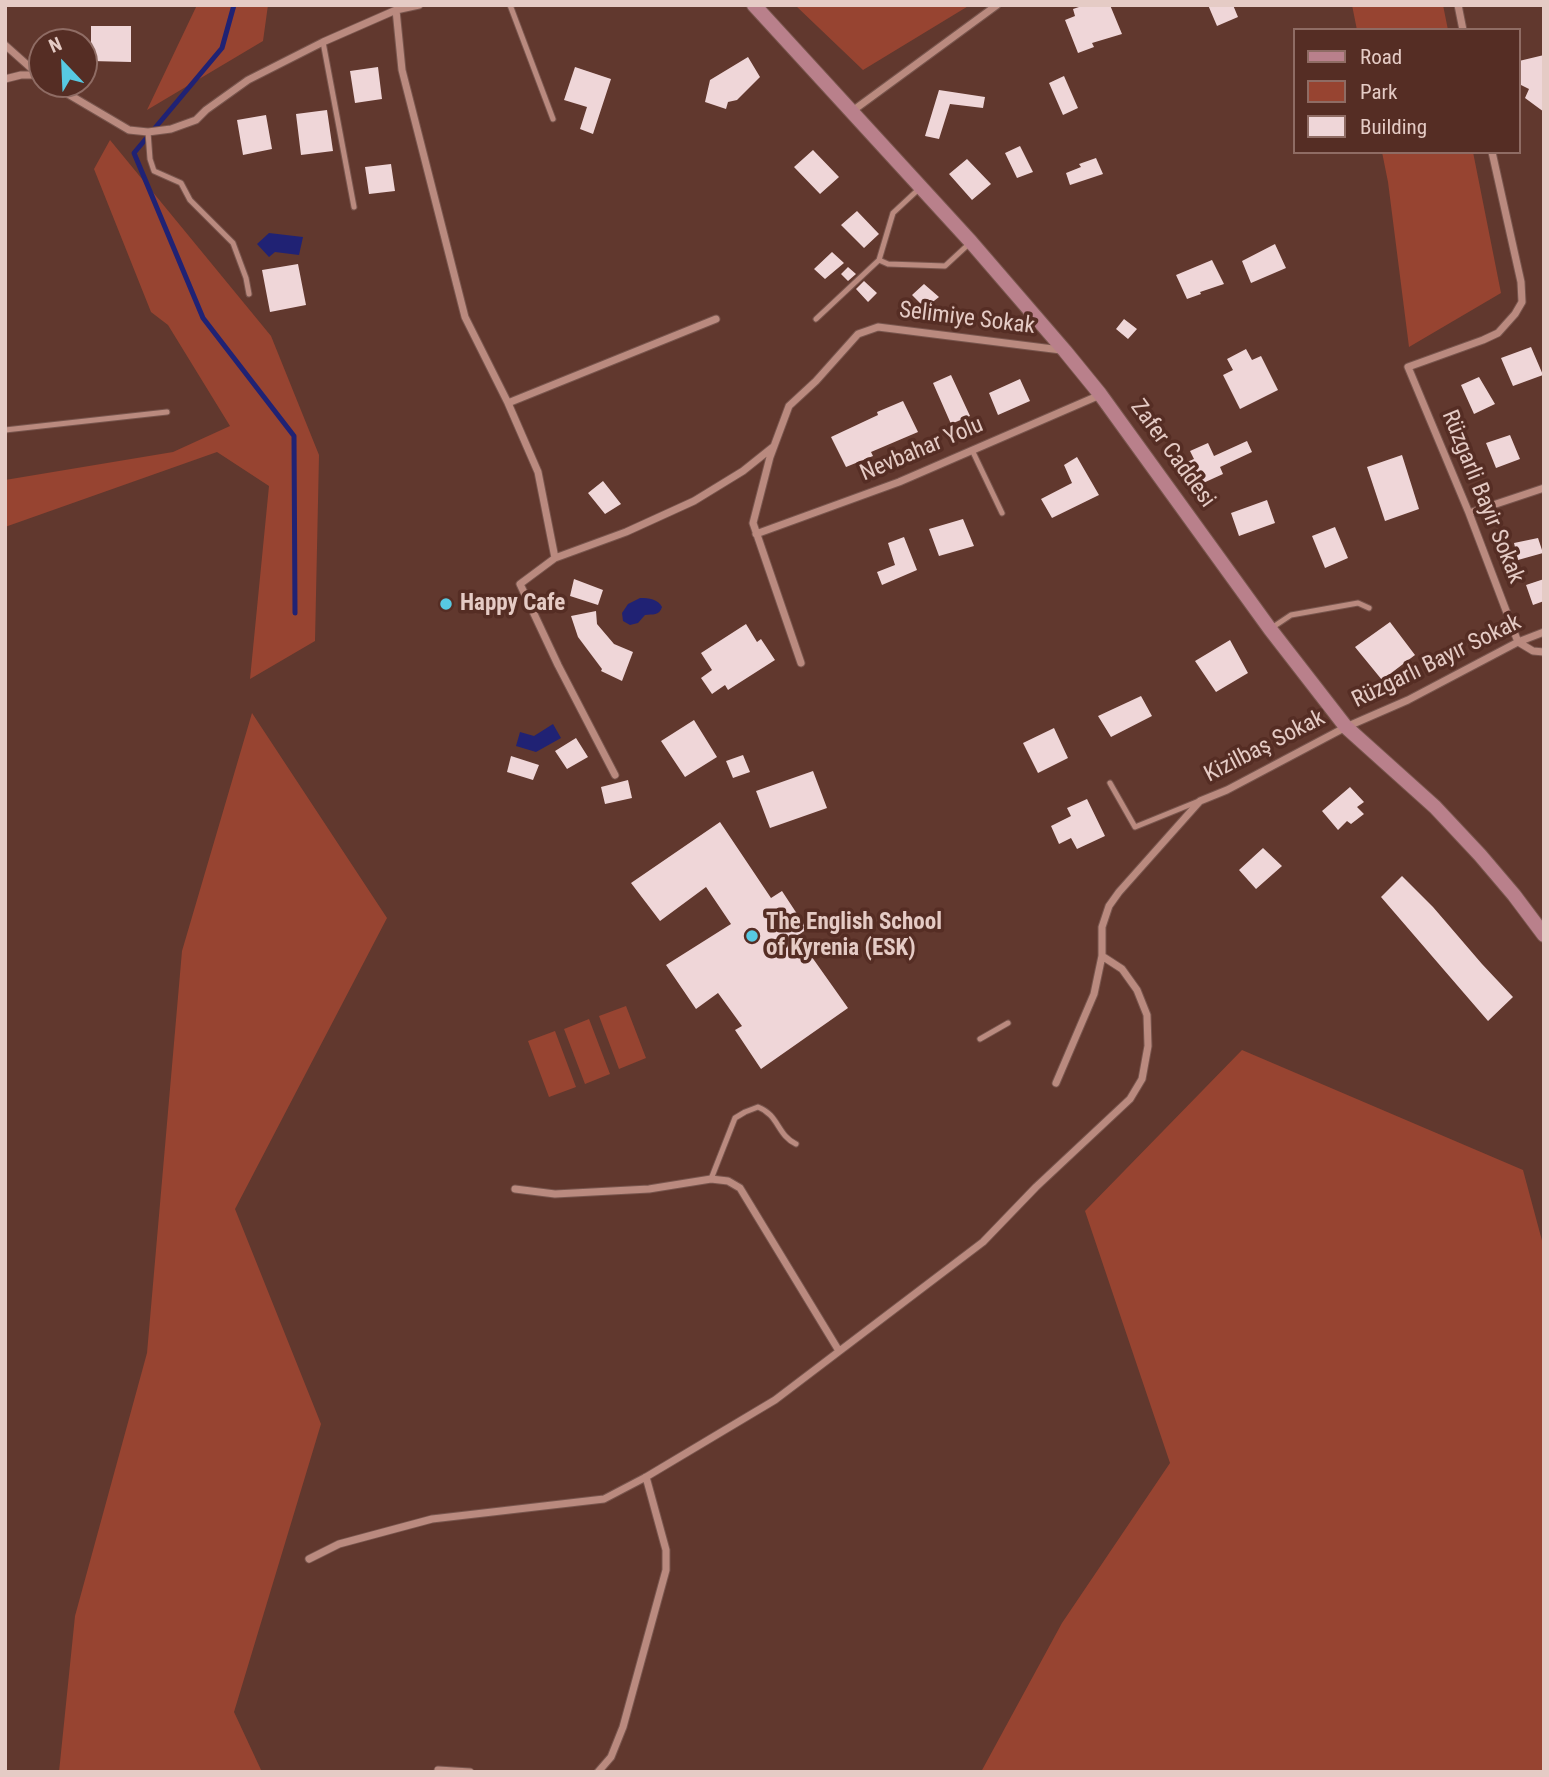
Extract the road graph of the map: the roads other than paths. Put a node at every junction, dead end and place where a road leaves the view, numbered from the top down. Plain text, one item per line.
1 (419, 5) edge
2 (510, 5) edge
3 (754, 5) edge
4 (997, 5) edge
5 (1458, 5) edge
6 (396, 10) junction
7 (1463, 28) edge
8 (323, 41) junction
9 (5, 45) edge
10 (28, 66) edge
11 (28, 76) edge
12 (5, 79) edge
13 (75, 98) edge
14 (851, 112) junction
15 (553, 119) dead end
16 (148, 132) junction
17 (1492, 154) edge
18 (920, 187) junction
19 (354, 207) dead end
20 (971, 242) junction
21 (879, 260) junction
22 (249, 295) dead end
23 (716, 319) dead end
24 (816, 319) dead end
25 (1065, 351) junction
26 (1100, 394) junction
27 (508, 403) junction
28 (167, 412) dead end
29 (5, 430) edge
30 (775, 445) junction
31 (972, 450) junction
32 (1544, 488) edge
33 (1002, 513) dead end
34 (1469, 513) junction
35 (756, 534) junction
36 (555, 558) junction
37 (1369, 608) dead end
38 (1270, 629) junction
39 (1544, 632) edge
40 (1518, 642) junction
41 (1544, 652) edge
42 (801, 663) dead end
43 (1346, 727) junction
44 (615, 775) dead end
45 (1110, 783) dead end
46 (1200, 801) junction
47 (1544, 935) edge
48 (1102, 956) junction
49 (1008, 1023) dead end
50 (980, 1039) dead end
51 (1056, 1083) dead end
52 (796, 1144) dead end
53 (711, 1179) junction
54 (515, 1189) dead end
55 (839, 1351) junction
56 (646, 1477) junction
57 (309, 1559) dead end
58 (438, 1770) dead end
59 (470, 1772) edge
60 (598, 1772) edge

1 - 6 street
2 - 15 lane
3 - 14 street, Zafer Caddesi
4 - 14 street
5 - 7 street
6 - 8 street
6 - 27 street
8 - 16 street
8 - 19 lane
9 - 10 street
11 - 12 street
13 - 16 street
14 - 18 street, Zafer Caddesi
16 - 22 lane
17 - 34 street, Rüzgarli Bayir Sokak
18 - 20 street, Zafer Caddesi
18 - 21 lane
20 - 21 lane
20 - 25 street, Zafer Caddesi
21 - 24 lane
23 - 27 street
25 - 26 street, Zafer Caddesi
25 - 30 street, Selimiye Sokak
26 - 31 street, Nevbahar Yolu
26 - 38 street, Zafer Caddesi
27 - 36 street
28 - 29 lane
30 - 35 street, Selimiye Sokak
30 - 36 street
31 - 33 lane
31 - 35 street, Nevbahar Yolu
32 - 34 street
34 - 40 street, Rüzgarli Bayir Sokak
35 - 42 street, Selimiye Sokak
36 - 44 street
37 - 38 lane
38 - 43 street, Zafer Caddesi
39 - 40 street, Rüzgarlı Bayır Sokak
40 - 41 street
40 - 43 street, Rüzgarlı Bayır Sokak
43 - 46 street, Kizilbaş Sokak
43 - 47 street, Zafer Caddesi
45 - 46 lane
46 - 48 street
48 - 51 street
48 - 55 street
49 - 50 lane
52 - 53 lane
53 - 54 street
53 - 55 street
55 - 56 street
56 - 57 street
56 - 60 street
58 - 59 street

